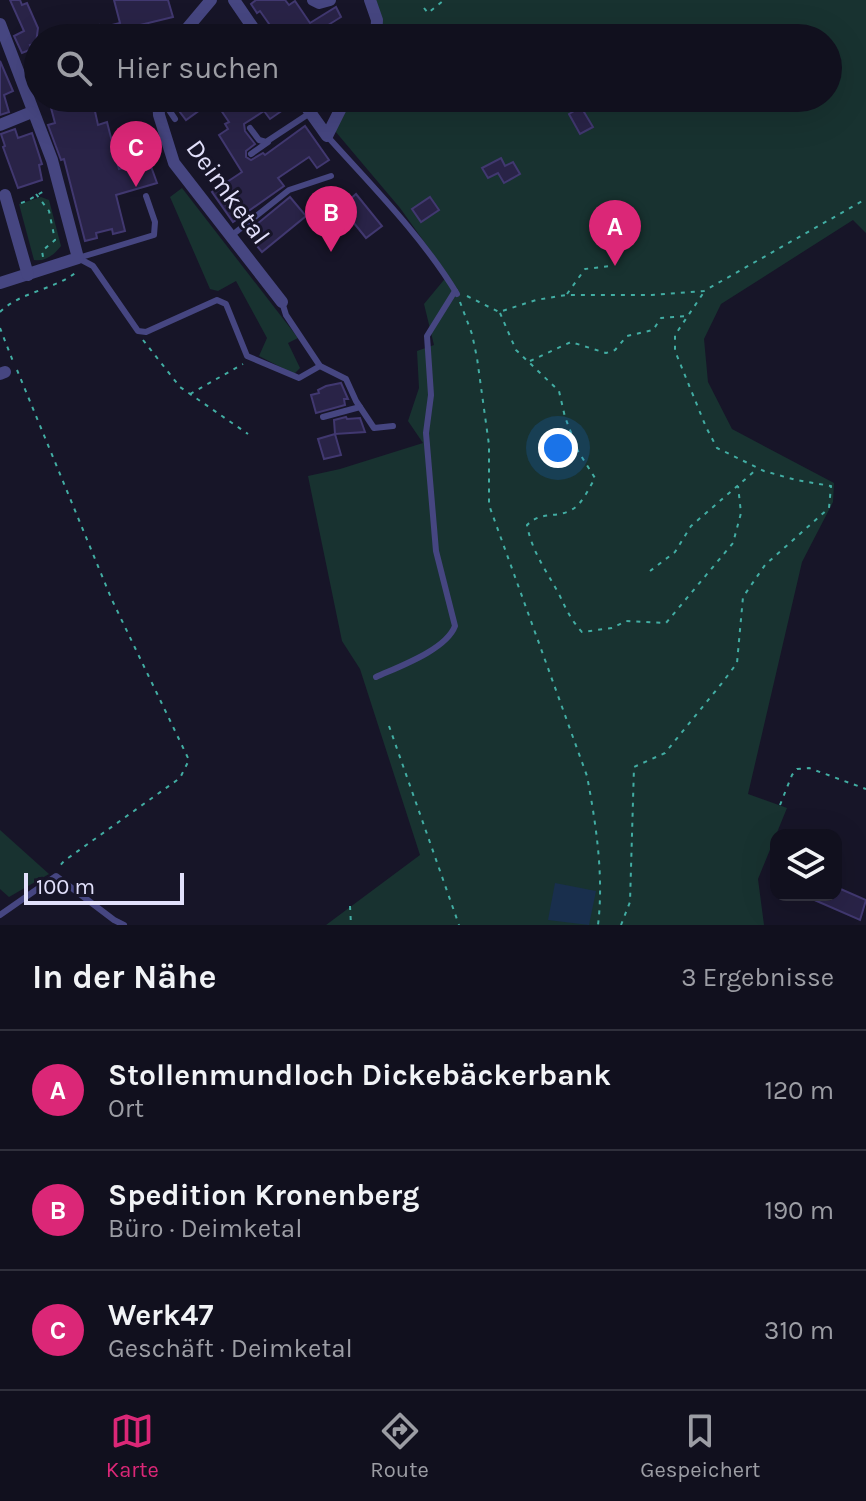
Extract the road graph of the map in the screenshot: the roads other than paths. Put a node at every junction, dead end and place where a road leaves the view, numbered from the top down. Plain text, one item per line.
1 (234, 0) edge
2 (313, 0) edge
3 (330, 0) edge
4 (370, 0) edge
5 (209, 1) edge
6 (0, 24) edge
7 (190, 24) edge
8 (250, 24) edge
9 (377, 24) edge
10 (24, 90) edge
11 (32, 112) joint
12 (159, 112) edge
13 (170, 112) edge
14 (339, 112) edge
15 (310, 113) joint
16 (175, 119) dead end
17 (0, 125) edge
18 (250, 128) dead end
19 (327, 136) junction
20 (269, 141) junction
21 (251, 154) dead end
22 (331, 176) dead end
23 (146, 196) dead end
24 (7, 201) road end
25 (231, 236) junction
26 (78, 258) junction
27 (28, 275) junction
28 (0, 283) edge
29 (282, 302) joint
30 (320, 366) junction
31 (360, 407) junction
32 (323, 417) dead end
33 (393, 426) dead end
34 (376, 677) dead end
35 (0, 915) edge
36 (115, 923) edge
37 (124, 925) edge

1 - 8 street
2 - 3 street
4 - 9 street
5 - 7 street
6 - 10 street
11 - 17 street
11 - 26 street
12 - 25 street, Deimketal
13 - 16 lane
14 - 19 street
15 - 19 street
15 - 20 lane
18 - 20 lane
19 - 34 lane
20 - 21 lane
22 - 25 lane
23 - 26 lane
24 - 27 street
25 - 29 street, Deimketal
26 - 27 street
26 - 30 lane
27 - 28 street
29 - 30 lane
30 - 31 lane
31 - 32 lane
31 - 33 lane
35 - 36 lane
36 - 37 lane

